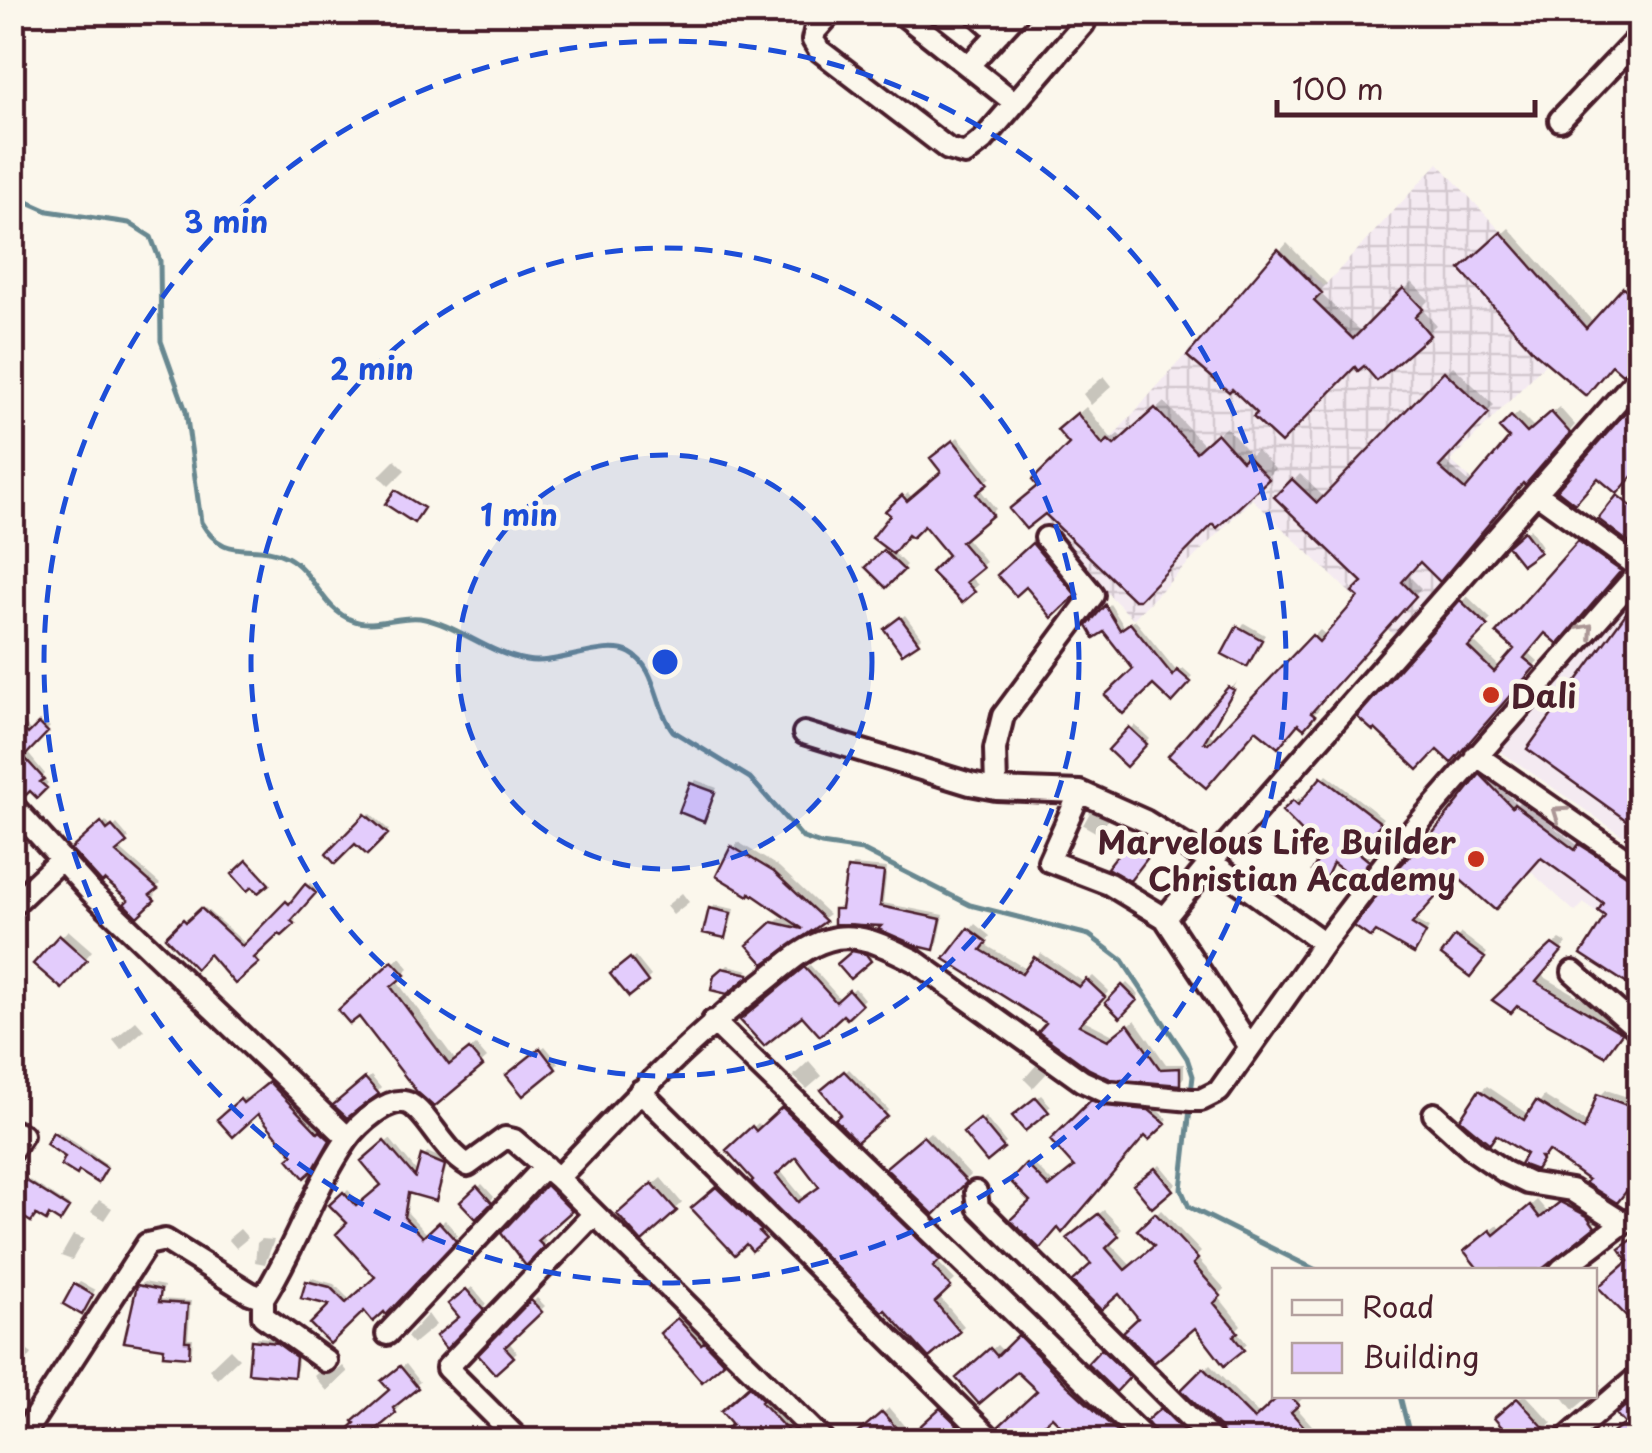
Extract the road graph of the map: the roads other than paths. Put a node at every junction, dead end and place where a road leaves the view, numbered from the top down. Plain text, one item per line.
1 (832, 12) edge
2 (900, 12) edge
3 (975, 12) edge
4 (1018, 12) edge
5 (1085, 12) edge
6 (999, 32) junction
7 (1640, 36) edge
8 (970, 64) junction
9 (1016, 103) junction
10 (1560, 120) dead end
11 (1640, 375) edge
12 (1536, 493) junction
13 (1046, 538) dead end
14 (1640, 569) edge
15 (804, 733) dead end
16 (1476, 756) junction
17 (996, 788) junction
18 (1080, 792) junction
19 (12, 805) edge
20 (61, 859) junction
21 (1210, 862) junction
22 (1640, 869) edge
23 (12, 906) edge
24 (1165, 918) junction
25 (1324, 943) junction
26 (1573, 972) dead end
27 (713, 1021) junction
28 (1640, 1031) edge
29 (1250, 1047) junction
30 (640, 1091) junction
31 (1434, 1114) dead end
32 (12, 1130) edge
33 (348, 1138) junction
34 (12, 1150) edge
35 (551, 1172) junction
36 (976, 1192) dead end
37 (593, 1215) junction
38 (1631, 1220) edge
39 (1564, 1268) edge
40 (263, 1298) junction
41 (387, 1334) dead end
42 (326, 1361) dead end
43 (1640, 1375) edge
44 (20, 1440) edge
45 (519, 1440) edge
46 (823, 1440) edge
47 (992, 1440) edge
48 (1146, 1440) edge
49 (1212, 1440) edge
50 (1565, 1440) edge

1 - 9 street
2 - 8 street
3 - 6 street
4 - 6 street
5 - 9 street
6 - 8 street
7 - 10 street
8 - 9 street
11 - 12 street
12 - 14 street
12 - 21 street
13 - 17 street
16 -> 14 street
15 - 17 street
22 -> 16 street
16 - 25 street
17 - 18 street
18 - 21 street
18 - 24 street
19 - 20 street
20 - 23 street
20 - 33 street
21 - 24 street
21 - 25 street
24 - 29 street
25 - 29 street
26 - 28 street
27 - 29 street
27 - 30 street
27 - 48 street
30 - 35 street
30 - 47 street
31 - 38 street
32 - 34 street
33 - 35 street
33 - 40 street
35 - 37 street
35 - 41 street
36 - 49 street
37 - 45 street
37 - 46 street
38 - 39 street
40 - 42 street
40 - 44 street
43 - 50 street

